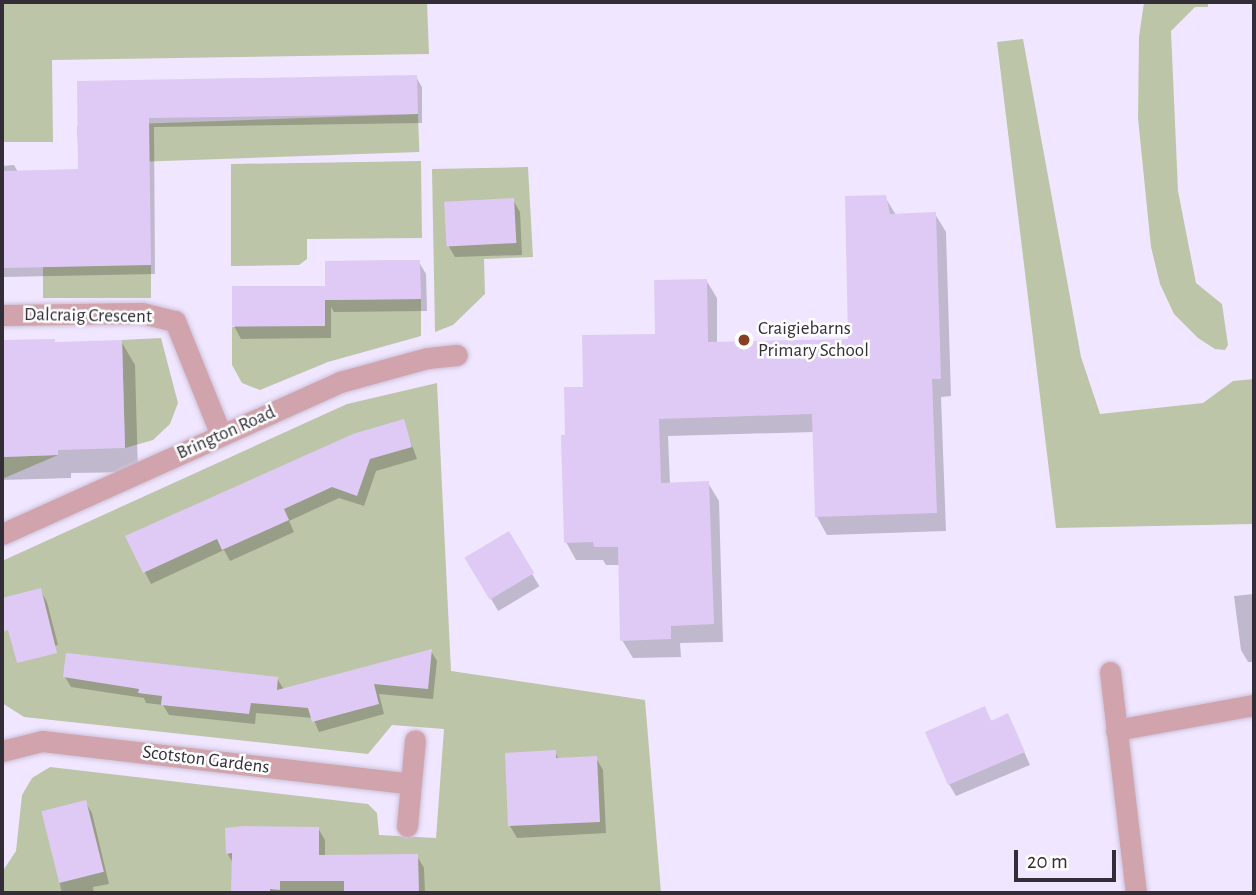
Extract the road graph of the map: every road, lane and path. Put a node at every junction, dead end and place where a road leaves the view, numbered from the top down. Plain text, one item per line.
1 (2, 315) edge
2 (457, 355) dead end
3 (221, 435) junction
4 (2, 534) edge
5 (1110, 672) dead end
6 (1254, 705) edge
7 (1116, 730) junction
8 (415, 740) dead end
9 (2, 751) edge
10 (411, 784) junction
11 (407, 826) dead end
12 (1136, 893) edge

1 - 3 street, Dalcraig Crescent
2 - 3 street, Brington Road
3 - 4 street, Brington Road
5 - 7 street
6 - 7 street
7 - 12 street
8 - 10 street
9 - 10 street, Scotston Gardens
10 - 11 street

